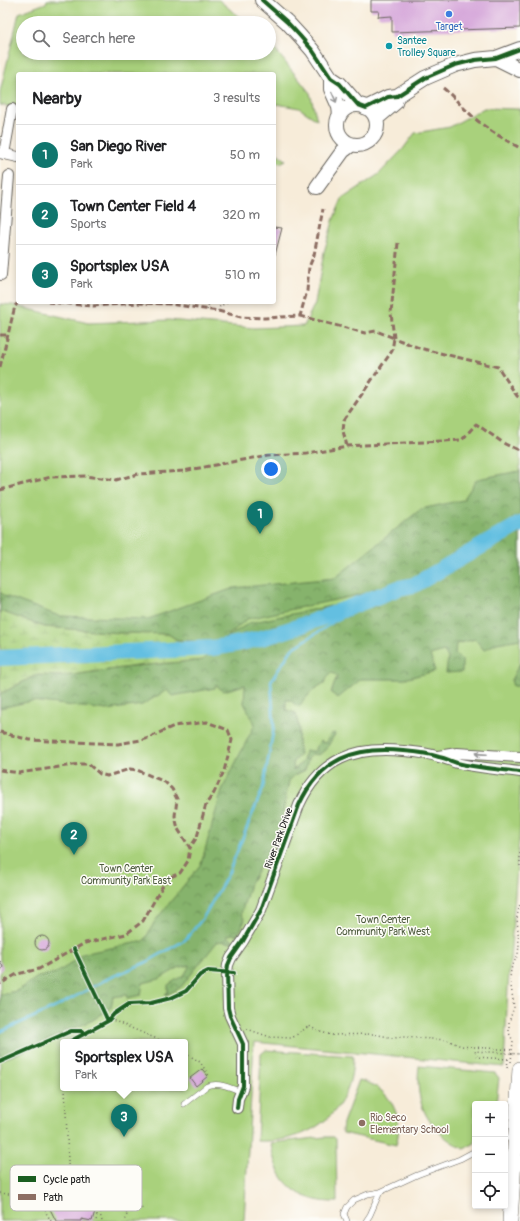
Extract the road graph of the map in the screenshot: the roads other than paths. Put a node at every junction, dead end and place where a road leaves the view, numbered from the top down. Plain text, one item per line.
1 (262, 0) edge
2 (520, 48) edge
3 (496, 58) junction
4 (520, 70) edge
5 (331, 78) junction
6 (397, 96) junction
7 (362, 106) junction
8 (12, 109) dead end
9 (340, 115) junction
10 (376, 119) junction
11 (346, 141) junction
12 (2, 153) edge
13 (16, 156) edge
14 (9, 176) dead end
15 (317, 187) dead end
16 (2, 223) edge
17 (1, 275) dead end
18 (438, 756) junction
19 (520, 757) edge
20 (520, 772) edge
21 (520, 1069) edge
22 (241, 1092) junction
23 (184, 1104) dead end
24 (237, 1108) dead end
25 (510, 1137) edge
26 (472, 1153) edge
27 (517, 1155) edge
28 (380, 1192) junction
29 (347, 1221) edge
30 (366, 1221) edge
31 (510, 1221) edge

1 - 5 main road
2 - 3 main road
3 - 4 main road
3 - 6 main road
5 - 7 main road
5 -> 9 main road
6 - 7 main road
6 - 10 main road
7 - 9 main road
7 - 10 main road
8 - 12 street
9 - 11 main road
10 - 11 main road
11 - 15 main road
12 - 13 street
14 - 16 street
16 - 17 street
19 -> 18 street, River Park Drive
18 - 20 street, River Park Drive
18 - 22 street, River Park Drive
21 - 25 main road
22 - 23 lane
22 - 24 street, River Park Drive
25 - 27 main road
26 - 28 lane
27 - 31 main road
28 - 29 lane
28 - 30 lane

